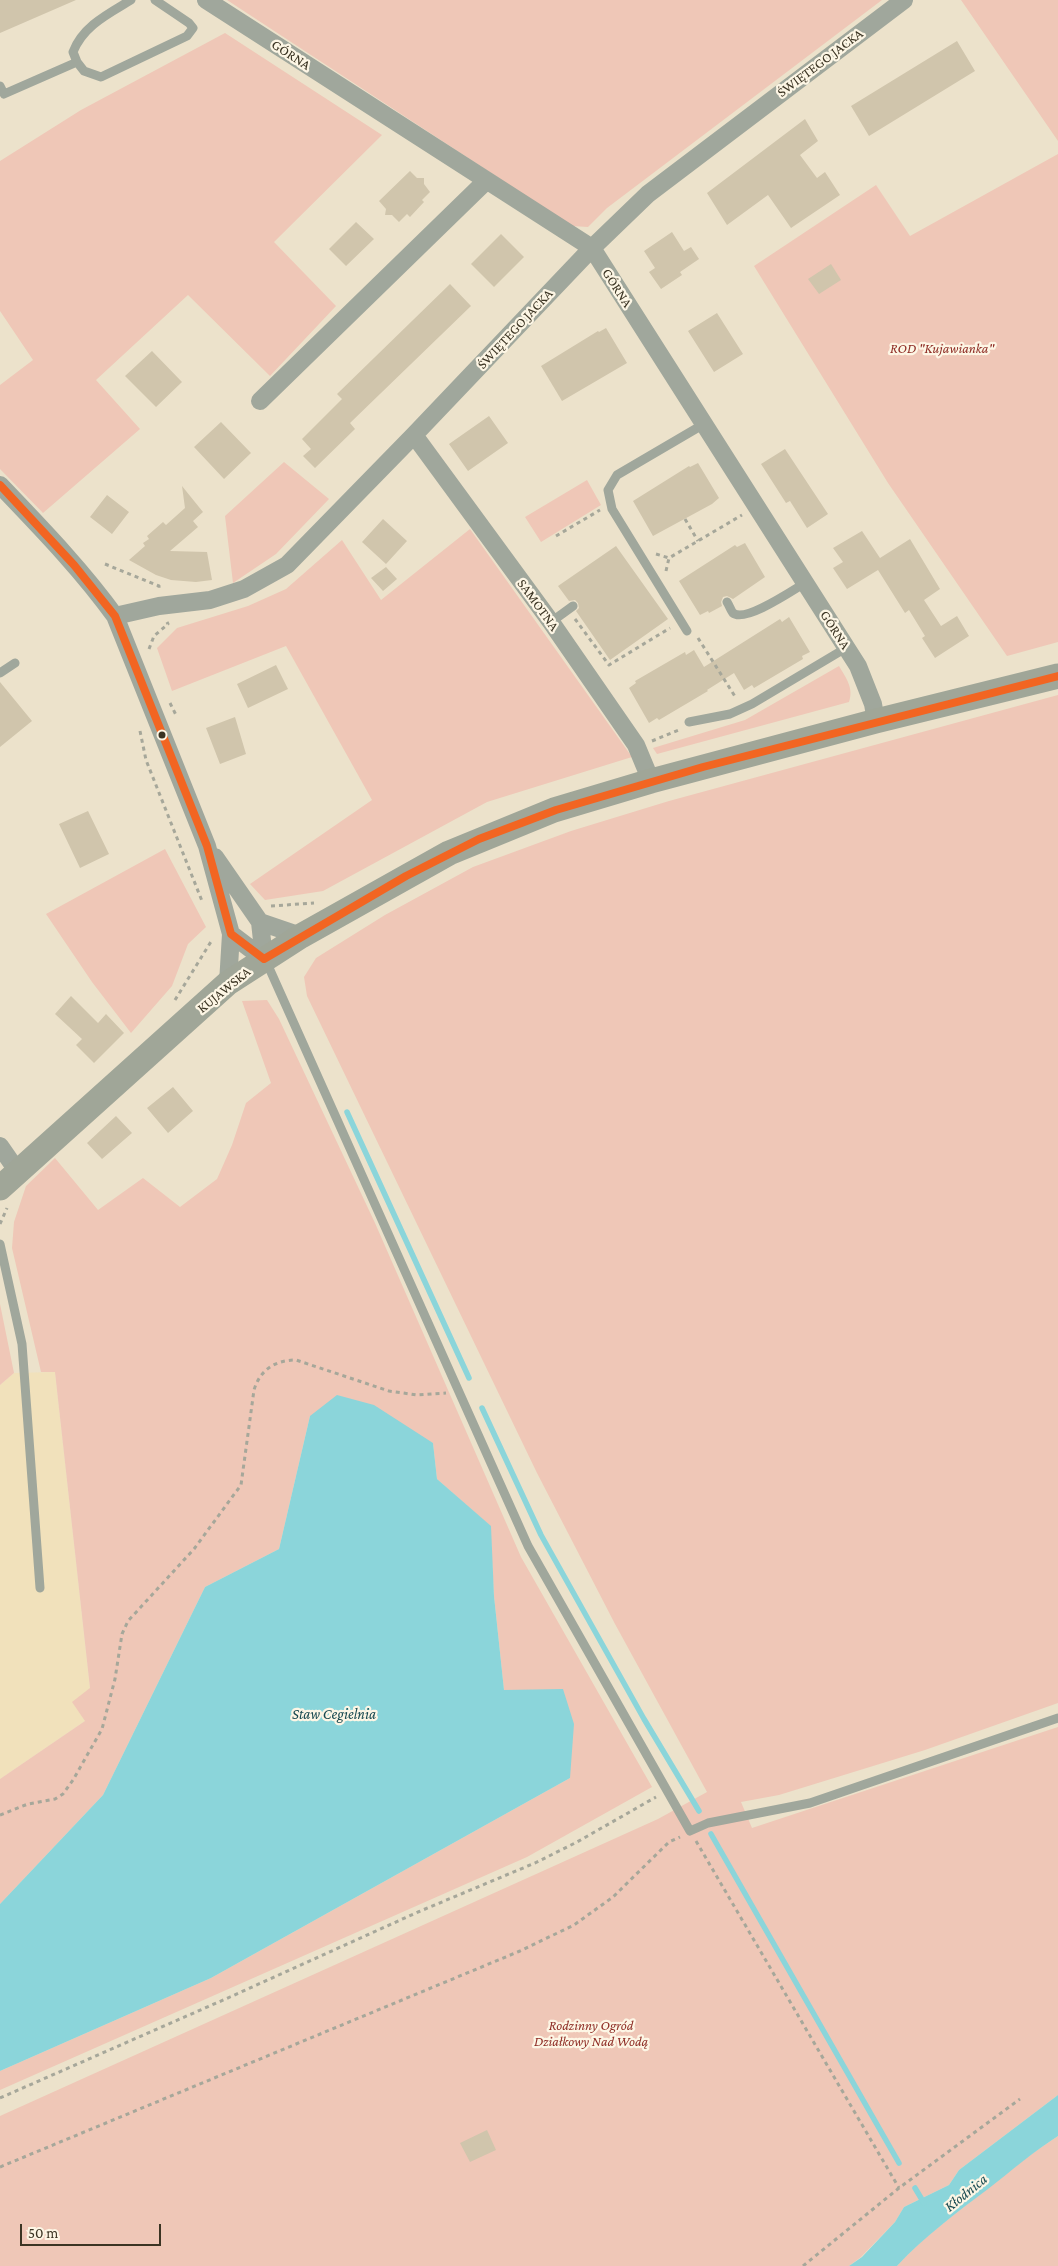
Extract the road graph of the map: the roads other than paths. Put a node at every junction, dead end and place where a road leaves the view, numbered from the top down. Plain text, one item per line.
1 (131, 0) edge
2 (155, 0) edge
3 (206, 0) edge
4 (904, 0) edge
5 (77, 62) junction
6 (0, 86) edge
7 (486, 181) junction
8 (592, 248) junction
9 (260, 401) dead end
10 (704, 424) junction
11 (414, 435) junction
12 (0, 485) edge
13 (805, 583) junction
14 (727, 602) dead end
15 (570, 608) road end
16 (115, 616) junction
17 (551, 622) junction
18 (687, 631) road end
19 (846, 648) junction
20 (15, 663) dead end
21 (0, 673) edge
22 (1058, 676) edge
23 (876, 721) junction
24 (689, 722) dead end
25 (651, 781) junction
26 (207, 846) junction
27 (260, 922) junction
28 (231, 934) junction
29 (301, 936) junction
30 (264, 959) junction
31 (228, 983) junction
32 (0, 1146) edge
33 (9, 1180) edge
34 (0, 1244) edge
35 (40, 1588) dead end
36 (1058, 1718) edge

1 - 5 lane
2 - 5 lane
3 - 7 street, GÓRNA
4 - 8 street, ŚWIĘTEGO JACKA
5 - 6 lane
7 - 8 street, GÓRNA
7 - 9 street
8 - 10 street, GÓRNA
8 - 11 street, ŚWIĘTEGO JACKA
10 - 13 street, GÓRNA
10 - 18 lane
11 - 16 street, ŚWIĘTEGO JACKA
11 - 17 street, SAMOTNA
12 - 16 street
13 - 14 lane
13 - 19 street, GÓRNA
15 - 17 lane
16 - 26 street
17 - 25 street, SAMOTNA
19 - 23 street, GÓRNA
19 - 24 lane
20 - 21 lane
22 - 23 street, KUJAWSKA
23 - 25 street, KUJAWSKA
25 - 29 street, KUJAWSKA
26 - 27 street
26 - 28 street
27 - 29 street
27 - 30 street
28 - 30 street
28 - 31 street
29 - 30 street, KUJAWSKA
30 - 31 street, KUJAWSKA
30 - 36 lane
31 - 33 street, KUJAWSKA
32 - 33 street
34 - 35 lane

